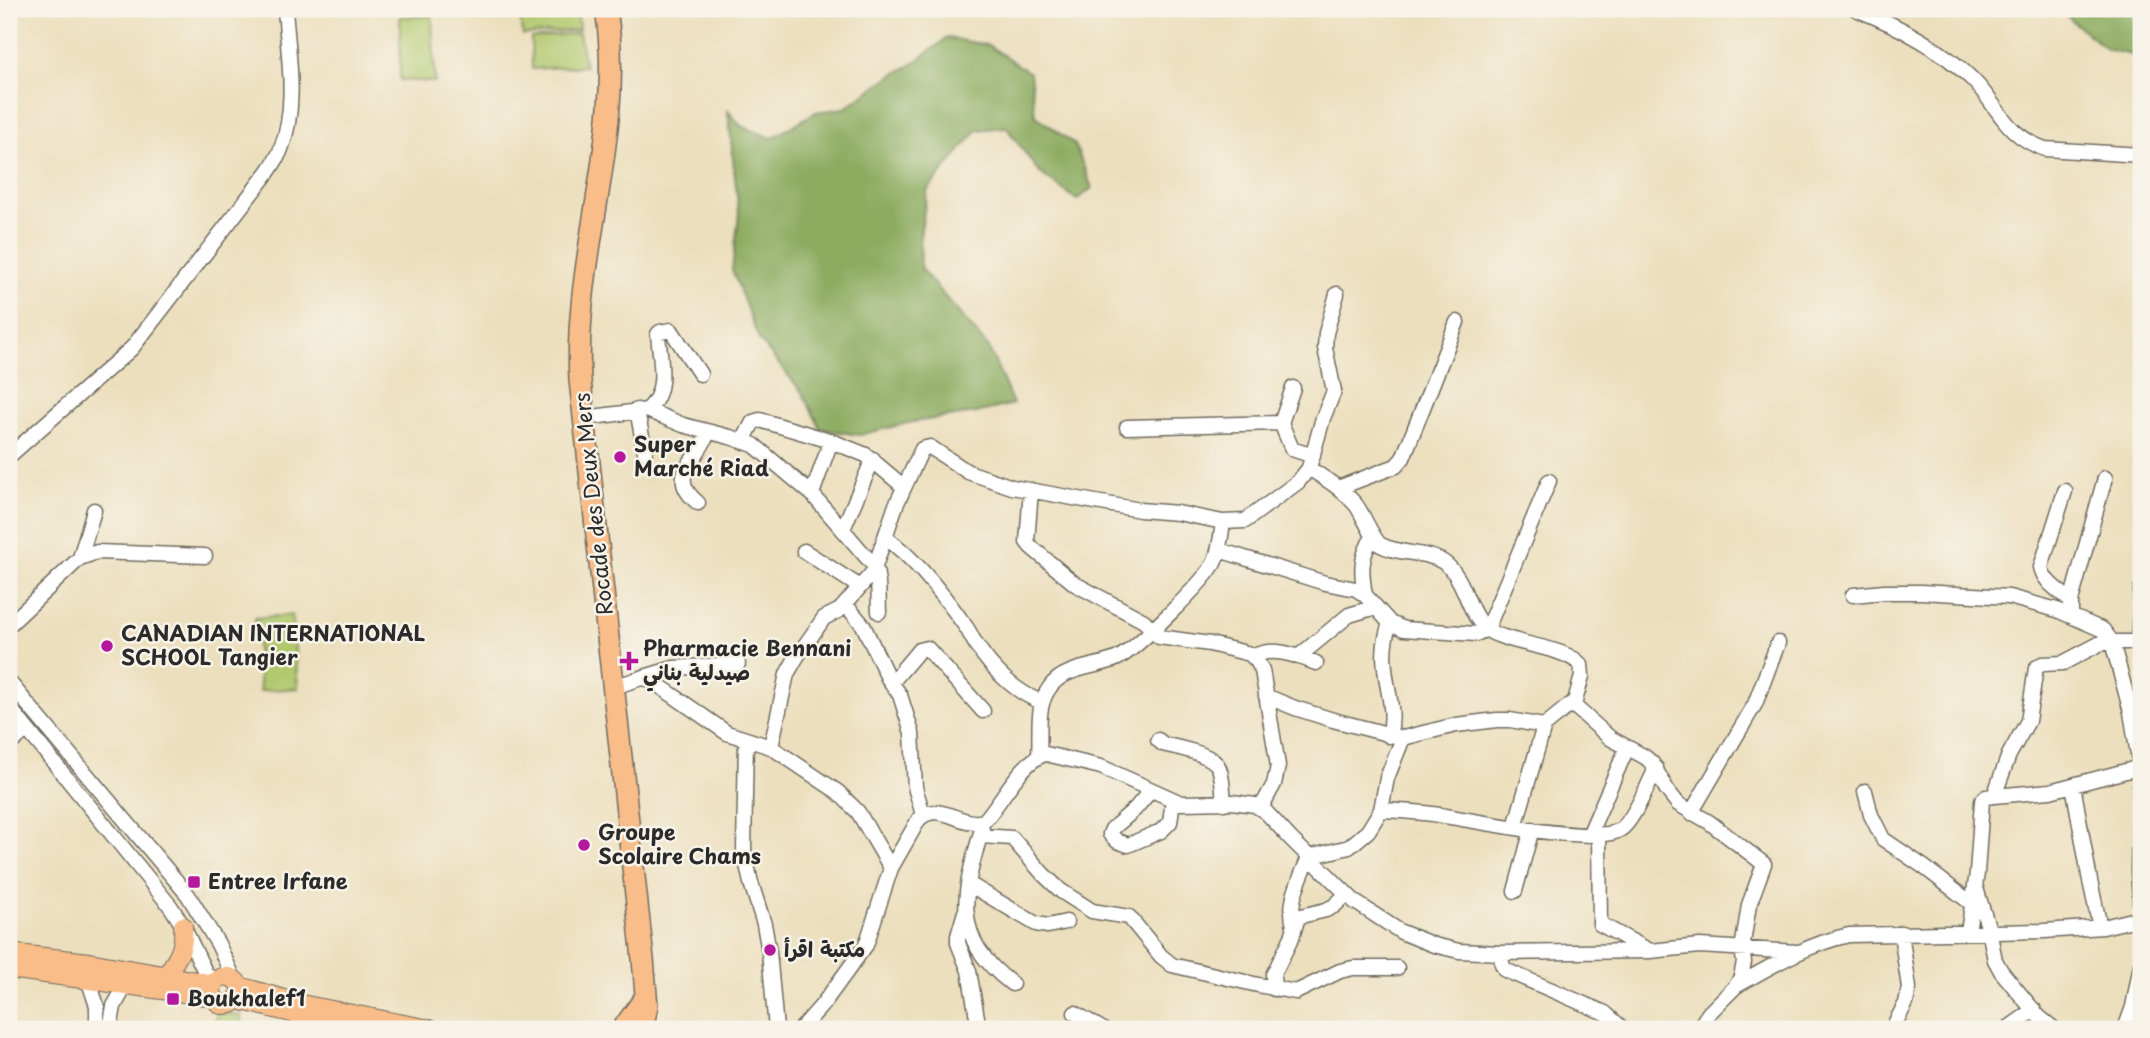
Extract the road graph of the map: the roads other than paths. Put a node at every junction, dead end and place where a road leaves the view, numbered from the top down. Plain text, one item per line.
1 (285, 9) edge
2 (606, 9) edge
3 (1856, 9) edge
4 (2141, 155) edge
5 (1338, 294) dead end
6 (1457, 322) dead end
7 (700, 374) dead end
8 (1293, 388) dead end
9 (642, 410) junction
10 (585, 418) junction
11 (1281, 423) junction
12 (1127, 427) dead end
13 (708, 432) junction
14 (743, 441) junction
15 (831, 441) junction
16 (645, 452) dead end
17 (9, 456) edge
18 (873, 459) junction
19 (1311, 462) junction
20 (2105, 478) dead end
21 (1549, 481) dead end
22 (904, 487) junction
23 (1338, 488) junction
24 (1031, 490) junction
25 (2065, 491) dead end
26 (812, 494) junction
27 (698, 503) dead end
28 (94, 510) dead end
29 (1223, 522) junction
30 (843, 529) junction
31 (1373, 537) junction
32 (886, 538) junction
33 (1219, 550) junction
34 (804, 551) dead end
35 (205, 556) dead end
36 (80, 558) junction
37 (875, 567) junction
38 (860, 587) junction
39 (2141, 589) edge
40 (1365, 595) junction
41 (1853, 595) dead end
42 (845, 604) junction
43 (1376, 607) junction
44 (2071, 608) junction
45 (879, 612) dead end
46 (1390, 624) junction
47 (9, 625) edge
48 (1153, 629) junction
49 (1487, 629) junction
50 (2112, 642) junction
51 (2140, 642) edge
52 (1778, 643) dead end
53 (1253, 657) junction
54 (1298, 657) junction
55 (1316, 663) dead end
56 (738, 664) dead end
57 (641, 678) junction
58 (9, 682) edge
59 (892, 682) junction
60 (614, 687) junction
61 (1266, 696) junction
62 (1042, 702) junction
63 (1572, 704) junction
64 (9, 707) edge
65 (983, 711) dead end
66 (1544, 726) junction
67 (26, 730) junction
68 (1396, 737) junction
69 (1158, 740) dead end
70 (746, 741) junction
71 (9, 745) edge
72 (771, 747) junction
73 (1627, 748) junction
74 (1039, 755) junction
75 (2141, 767) edge
76 (1656, 768) junction
77 (2073, 786) junction
78 (1151, 790) junction
79 (1864, 791) dead end
80 (1994, 796) junction
81 (1173, 800) junction
82 (1224, 803) junction
83 (1261, 808) junction
84 (1381, 810) junction
85 (1691, 813) junction
86 (923, 815) junction
87 (984, 821) junction
88 (1515, 827) junction
89 (1532, 829) junction
90 (1594, 835) junction
91 (980, 836) junction
92 (1309, 857) junction
93 (891, 868) junction
94 (969, 884) junction
95 (1975, 884) junction
96 (1515, 891) dead end
97 (1347, 894) junction
98 (1971, 903) junction
99 (965, 912) junction
100 (2141, 916) edge
101 (1066, 922) dead end
102 (183, 926) junction
103 (1294, 926) junction
104 (2100, 927) junction
105 (1989, 930) junction
106 (1968, 932) junction
107 (1901, 933) junction
108 (1742, 948) junction
109 (1650, 951) junction
110 (1797, 952) junction
111 (9, 953) edge
112 (1501, 953) junction
113 (2141, 964) edge
114 (1397, 968) dead end
115 (9, 969) edge
116 (166, 975) junction
117 (88, 979) junction
118 (1012, 984) dead end
119 (126, 985) junction
120 (1736, 986) junction
121 (214, 987) junction
122 (237, 988) junction
123 (1274, 989) junction
124 (646, 1001) junction
125 (2034, 1010) junction
126 (1075, 1013) dead end
127 (97, 1029) edge
128 (110, 1029) edge
129 (358, 1029) edge
130 (430, 1029) edge
131 (622, 1029) edge
132 (635, 1029) edge
133 (642, 1029) edge
134 (652, 1029) edge
135 (776, 1029) edge
136 (801, 1029) edge
137 (979, 1029) edge
138 (1101, 1029) edge
139 (1623, 1029) edge
140 (1698, 1029) edge
141 (1892, 1029) edge
142 (2007, 1029) edge
143 (2054, 1029) edge
144 (2125, 1029) edge

1 - 17 street
2 - 10 highway, Rocade des Deux Mers
3 - 4 street
5 - 19 street
6 - 23 street
7 - 9 street
8 - 11 street
9 - 10 street
9 - 13 street
9 - 16 street
10 - 60 highway, Rocade des Deux Mers
11 - 12 street
11 - 19 street
13 - 14 street
13 - 27 street
14 - 15 street
14 - 26 street
15 - 18 street
15 - 26 street
18 - 22 street
18 - 30 street
19 - 23 street
19 - 29 street
20 - 44 street
21 - 49 street
22 - 24 street
22 - 32 street
23 - 31 street
24 - 29 street
24 - 48 street
25 - 44 street
26 - 30 street
28 - 36 street
29 - 33 street
30 - 37 street
31 - 40 street
31 - 49 street
32 - 37 street
32 - 62 street
33 - 40 street
33 - 48 street
34 - 38 street
35 - 36 street
36 - 47 street
37 - 38 street
37 - 45 street
38 - 42 street
39 - 51 street
40 - 43 street
41 - 44 street
42 - 59 street
42 - 72 street
43 - 46 street
43 - 54 street
44 - 50 street
46 - 49 street
46 - 68 street
48 - 53 street
48 - 62 street
49 - 63 street
50 - 51 street
50 - 75 street
50 - 80 street
52 - 85 street
53 - 54 street
53 - 61 street
54 - 55 street
56 - 57 street
57 - 60 street
57 - 70 street
58 - 122 street
59 - 65 street
59 - 86 street
60 - 124 highway, Rocade des Deux Mers
61 - 68 street
61 - 83 street
62 - 74 street
63 - 66 street
63 - 73 street
64 - 67 street
66 - 68 street
66 - 88 street
67 - 71 street
67 - 102 street
68 - 84 street
69 - 82 street
70 - 72 street
70 - 135 street
72 - 93 street
73 - 76 street
73 - 90 street
74 - 78 street
74 - 87 street
75 - 77 street
75 - 100 street
76 - 85 street
76 - 90 street
77 - 80 street
77 - 104 street
78 - 81 street
78 - 81 street
79 - 98 street
80 - 95 street
81 - 82 street
82 - 83 street
83 - 92 street
84 - 88 street
84 - 92 street
85 - 108 street
86 - 87 street
86 - 93 street
87 - 91 street
88 - 89 street
89 - 90 street
89 - 96 street
90 - 109 street
91 - 94 street
91 - 123 street
92 - 97 street
92 - 103 street
93 - 136 street
94 - 99 street
94 - 101 street
95 - 98 street
95 - 105 street
97 - 103 street
97 - 112 street
98 - 106 street
99 - 118 street
99 - 137 street
100 - 104 street
102 - 116 main road
102 - 121 street
103 - 123 street
104 - 105 street
105 - 106 street
105 - 125 street
106 - 107 street
107 - 110 street
107 - 141 street
108 - 109 street
108 - 110 street
108 - 120 street
109 - 112 street
110 - 120 street
111 - 116 main road
112 - 139 street
113 - 144 street
114 - 123 street
115 - 117 main road
116 - 121 main road
117 - 119 main road
117 - 127 street
119 - 121 main road
119 - 128 street
120 - 140 street
121 - 122 main road
121 - 122 main road
122 - 129 main road
122 - 130 main road
124 - 131 highway
124 - 132 highway, Rocade des Deux Mers
124 - 133 highway, Rocade des Deux Mers
124 - 134 highway
125 - 142 street
125 - 143 street
126 - 138 street

